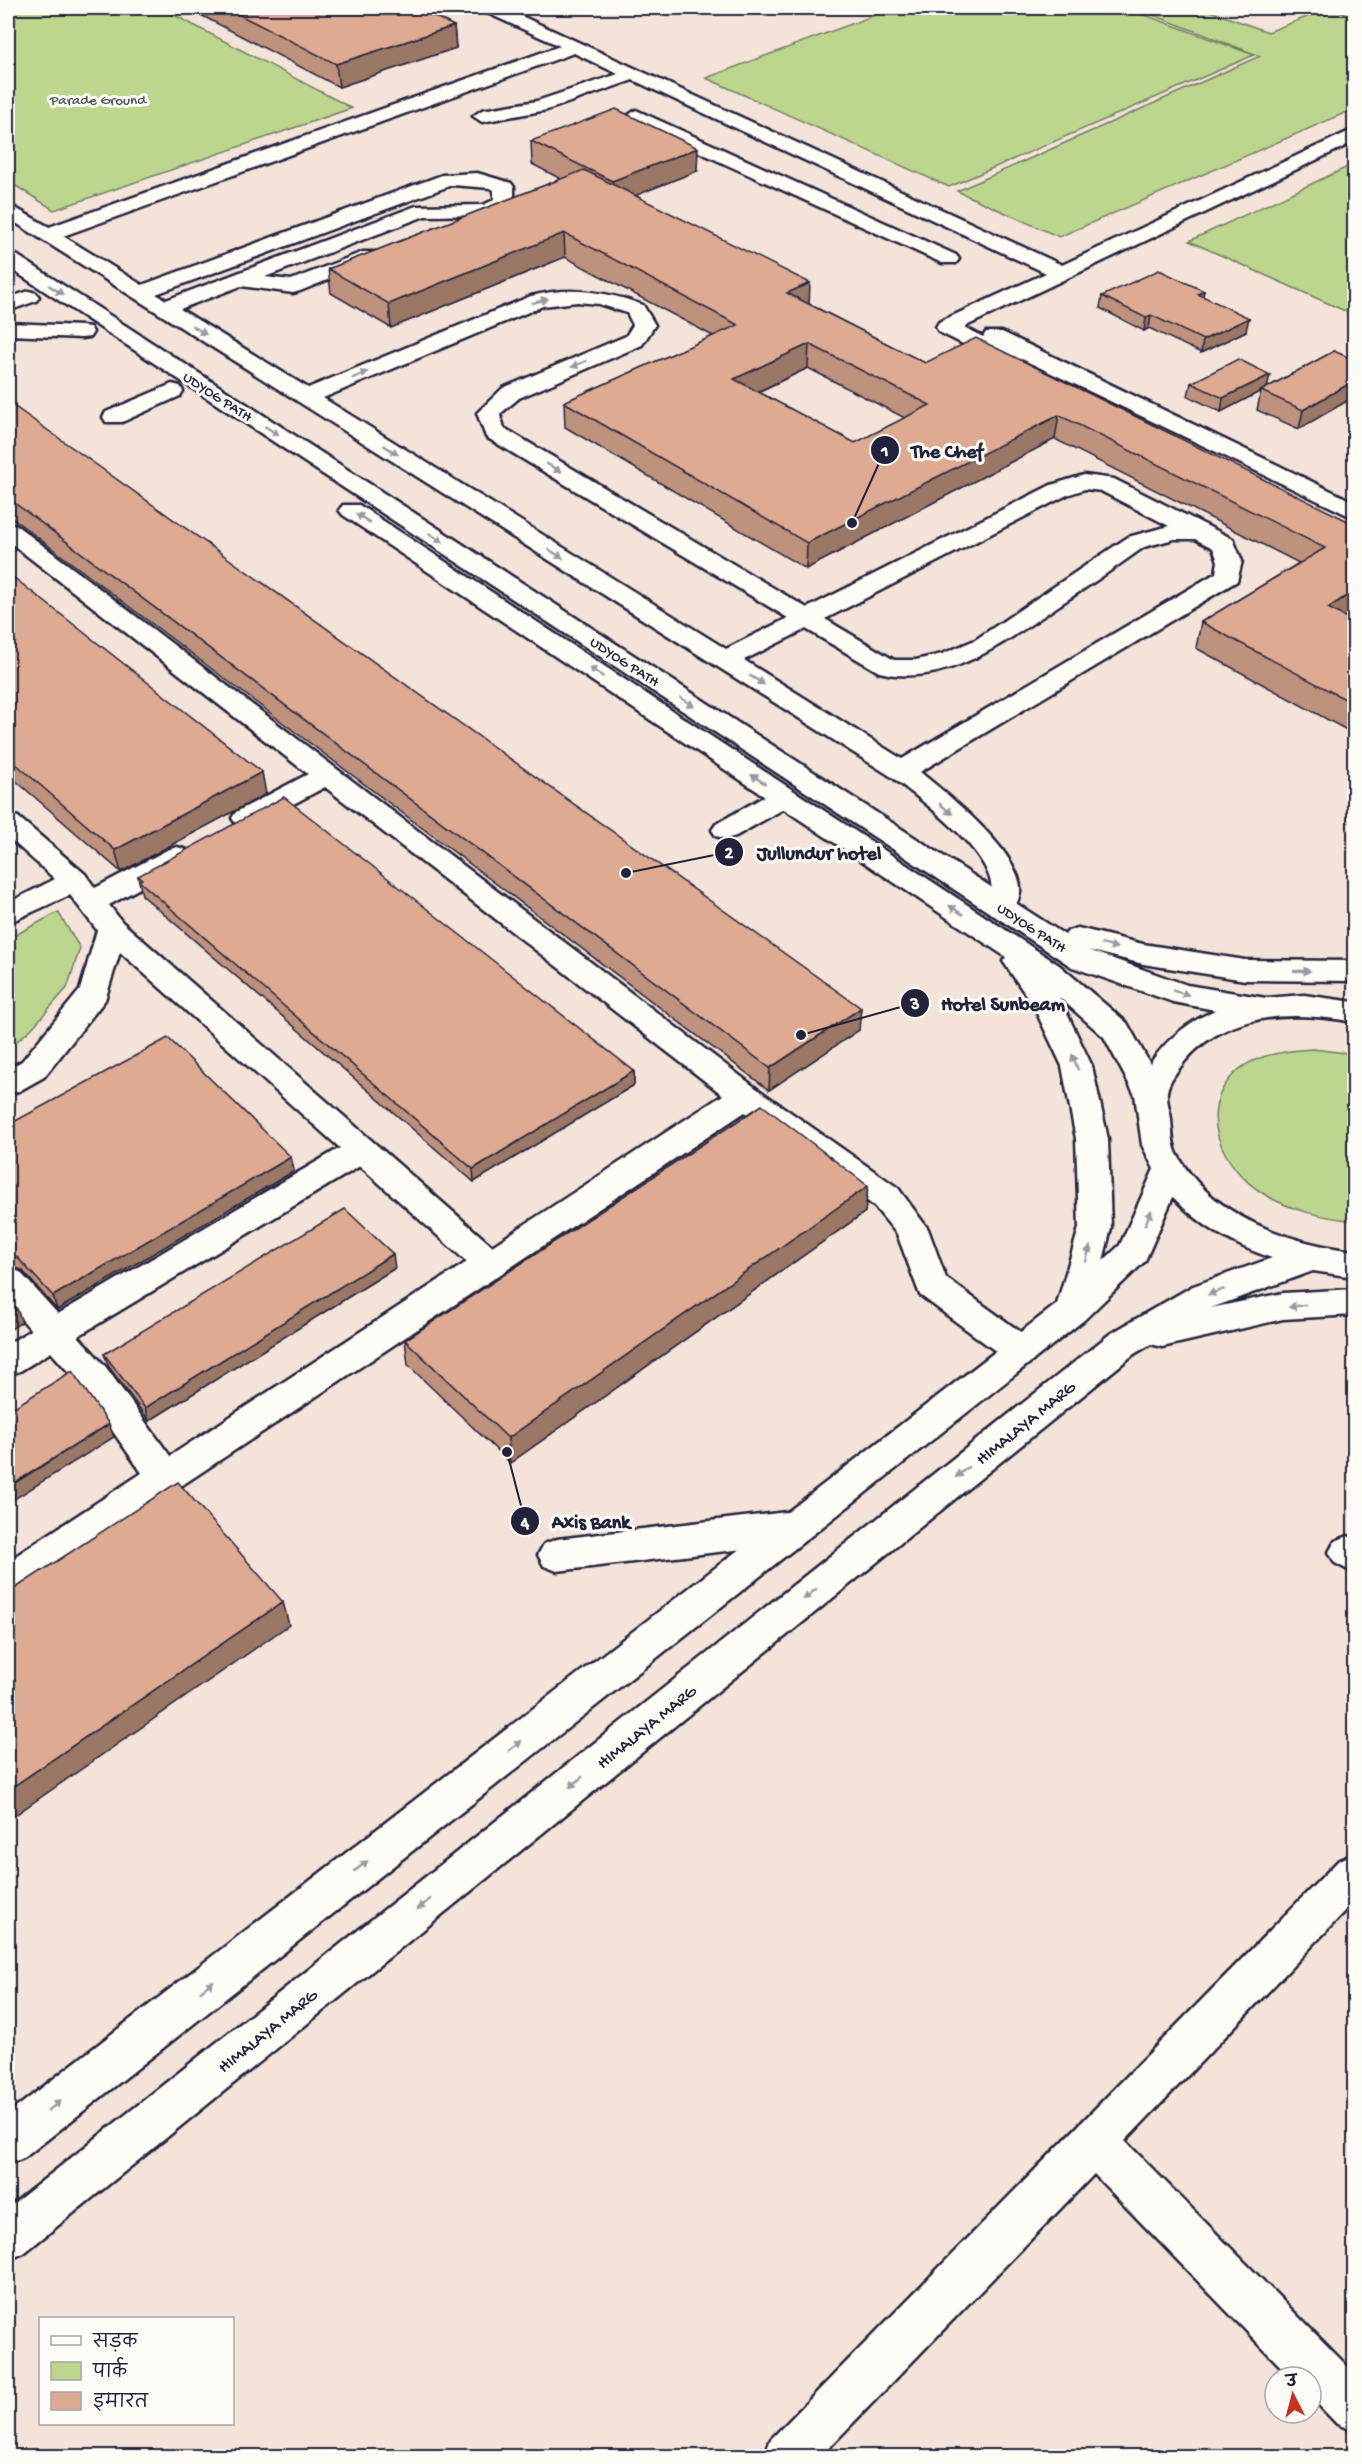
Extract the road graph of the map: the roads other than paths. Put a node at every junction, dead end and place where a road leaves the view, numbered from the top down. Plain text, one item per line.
1 (491, 8) edge
2 (575, 46) junction
3 (634, 74) junction
4 (685, 97) junction
5 (482, 116) dead end
6 (636, 116) junction
7 (615, 124) edge
8 (1354, 135) edge
9 (8, 210) edge
10 (486, 211) junction
11 (432, 232) edge
12 (47, 235) junction
13 (389, 249) edge
14 (8, 258) edge
15 (949, 259) dead end
16 (1061, 272) junction
17 (239, 279) junction
18 (13, 291) edge
19 (140, 293) junction
20 (164, 308) junction
21 (8, 329) edge
22 (82, 332) junction
23 (172, 391) junction
24 (306, 397) junction
25 (114, 417) dead end
26 (1344, 505) edge
27 (1354, 524) edge
28 (8, 530) edge
29 (1199, 532) junction
30 (807, 618) junction
31 (725, 660) junction
32 (902, 771) junction
33 (326, 775) junction
34 (784, 797) junction
35 (8, 823) edge
36 (726, 830) dead end
37 (83, 892) junction
38 (1001, 907) junction
39 (8, 914) edge
40 (1032, 927) junction
41 (112, 929) junction
42 (1005, 942) junction
43 (1354, 971) edge
44 (1266, 1008) junction
45 (1354, 1012) edge
46 (8, 1083) edge
47 (1151, 1095) junction
48 (745, 1096) junction
49 (362, 1150) junction
50 (1169, 1170) junction
51 (1311, 1258) junction
52 (491, 1264) junction
53 (1354, 1264) edge
54 (8, 1281) edge
55 (1354, 1302) edge
56 (1072, 1311) junction
57 (56, 1332) junction
58 (1122, 1344) junction
59 (1021, 1351) junction
60 (8, 1361) edge
61 (165, 1477) junction
62 (795, 1527) junction
63 (557, 1555) dead end
64 (8, 1581) edge
65 (1354, 1874) edge
66 (8, 2142) edge
67 (1094, 2142) junction
68 (8, 2237) edge
69 (1354, 2407) edge
70 (789, 2457) edge

1 - 2 street
2 - 3 street
2 - 12 street
3 - 4 street
3 - 5 street
4 - 6 street
4 - 16 street
6 - 7 street
6 - 15 street
8 - 16 street
9 - 12 street
10 - 11 street
10 - 17 street
10 - 19 street
12 - 19 street
13 - 17 street
14 -> 38 street, UDYOG PATH
16 - 26 street
17 - 20 street
18 - 22 street, UDYOG PATH
19 - 20 street
20 -> 24 street
21 - 22 street
22 - 23 street, UDYOG PATH
23 - 25 street
34 -> 23 street, UDYOG PATH
24 -> 30 street
24 -> 31 street
26 - 27 street
28 - 33 street
29 - 30 street
29 - 30 street
29 - 32 street
30 - 31 street
31 -> 32 street
32 -> 38 street
33 - 37 street
33 - 48 street
34 - 36 street
42 -> 34 street, UDYOG PATH
35 - 37 street
37 - 39 street
37 - 41 street
38 - 40 street, UDYOG PATH
40 -> 43 street
40 -> 44 street, UDYOG PATH
41 - 46 street
41 - 49 street
42 - 47 street, UDYOG PATH
56 -> 42 street
44 - 45 street
44 - 47 street
47 - 50 street
48 - 52 street
48 - 59 street
49 - 52 street
49 - 57 street
50 - 51 street
56 -> 50 street
51 - 53 street
51 -> 58 street, HIMALAYA MARG
52 - 61 street
54 - 57 street
55 -> 58 street
56 - 59 street
57 - 60 street
57 - 61 street
58 -> 68 street, HIMALAYA MARG
59 - 62 street
61 - 64 street
62 - 63 street
66 -> 62 street
65 - 67 street
67 - 69 street
67 - 70 street

